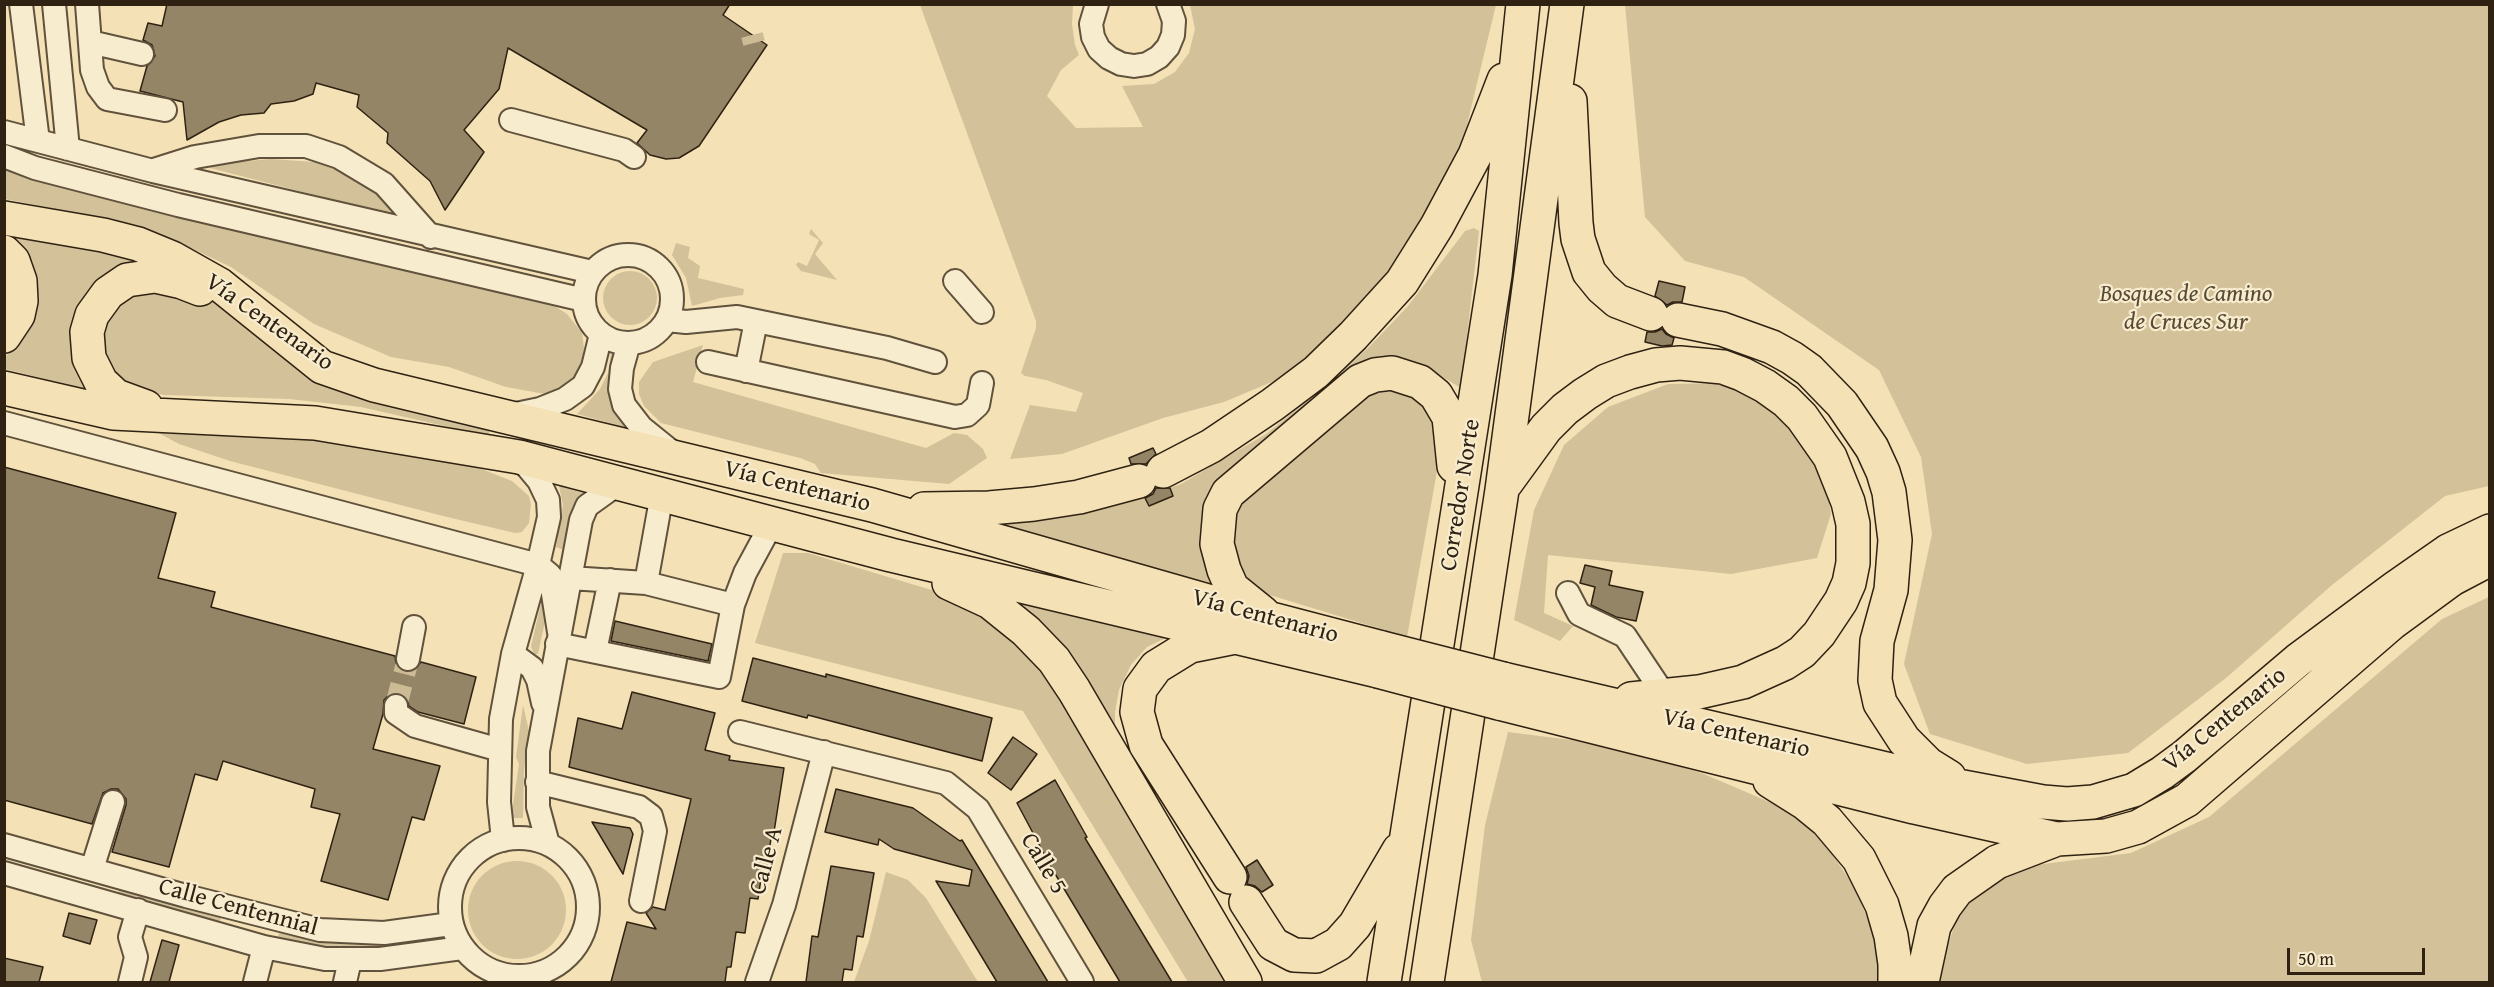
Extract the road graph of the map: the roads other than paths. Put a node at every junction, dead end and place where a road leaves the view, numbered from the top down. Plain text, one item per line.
1 (21, 4) edge
2 (54, 4) edge
3 (87, 4) edge
4 (1097, 4) edge
5 (1168, 4) edge
6 (1523, 4) edge
7 (1567, 13) edge
8 (1521, 39) junction
9 (90, 42) junction
10 (142, 54) dead end
11 (165, 110) dead end
12 (511, 120) dead end
13 (4, 132) edge
14 (38, 141) junction
15 (68, 149) junction
16 (4, 156) edge
17 (634, 157) dead end
18 (153, 171) junction
19 (4, 218) edge
20 (431, 237) junction
21 (4, 252) edge
22 (592, 272) junction
23 (955, 281) dead end
24 (584, 300) junction
25 (982, 312) dead end
26 (667, 320) junction
27 (756, 321) junction
28 (602, 334) junction
29 (4, 336) edge
30 (629, 343) junction
31 (708, 362) dead end
32 (934, 362) dead end
33 (322, 367) junction
34 (746, 371) junction
35 (982, 383) dead end
36 (4, 388) edge
37 (192, 417) junction
38 (504, 417) junction
39 (4, 423) edge
40 (519, 457) junction
41 (684, 460) junction
42 (619, 483) junction
43 (1502, 490) junction
44 (662, 494) junction
45 (872, 505) junction
46 (1459, 509) junction
47 (772, 524) junction
48 (2490, 531) edge
49 (891, 555) junction
50 (2490, 559) edge
51 (538, 565) junction
52 (570, 578) junction
53 (610, 580) junction
54 (646, 583) junction
55 (1568, 593) dead end
56 (733, 605) junction
57 (1271, 619) junction
58 (414, 627) dead end
59 (1235, 637) junction
60 (558, 638) junction
61 (595, 651) junction
62 (513, 654) junction
63 (408, 659) tunnel mouth
64 (1380, 660) junction
65 (1501, 691) junction
66 (1665, 696) junction
67 (1599, 701) junction
68 (396, 706) dead end
69 (544, 710) junction
70 (740, 732) dead end
71 (501, 750) junction
72 (824, 752) junction
73 (1731, 761) junction
74 (537, 782) junction
75 (1963, 786) junction
76 (113, 802) dead end
77 (1408, 833) junction
78 (2057, 839) junction
79 (503, 840) junction
80 (549, 844) junction
81 (4, 845) edge
82 (88, 868) junction
83 (4, 873) edge
84 (75, 892) junction
85 (641, 901) dead end
86 (138, 910) junction
87 (252, 914) junction
88 (451, 924) junction
89 (254, 944) junction
90 (1433, 945) junction
91 (462, 948) junction
92 (565, 959) junction
93 (350, 960) junction
94 (536, 979) edge
95 (130, 982) edge
96 (255, 982) edge
97 (345, 982) edge
98 (567, 982) edge
99 (757, 982) edge
100 (1082, 982) edge
101 (1245, 982) edge
102 (1384, 982) edge
103 (1427, 982) edge
104 (1444, 982) edge
105 (1895, 982) edge
106 (1922, 982) edge

1 - 14 street
2 - 15 street
3 - 9 street
4 - 5 street
6 - 8 highway, Corredor Norte
7 - 43 highway, Corredor Norte
7 - 75 highway
8 - 45 highway
8 - 46 highway, Corredor Norte
9 - 10 street
9 - 11 street
12 - 17 street
13 - 14 street
14 - 15 street
15 - 18 street
16 - 24 street
18 - 20 street
18 - 20 street
19 - 33 highway, Vía Centenario
20 - 22 street
21 - 29 highway
22 - 24 street
22 - 26 street
23 - 25 street
24 - 28 street
26 - 27 street
26 - 30 street
27 - 32 street
27 - 34 street
28 - 30 street
28 - 38 street
30 - 41 street
31 - 34 street
33 - 37 highway
33 - 38 highway, Vía Centenario
34 - 35 street
36 - 37 highway, Vía Centenario
37 - 40 highway, Vía Centenario
38 - 41 highway, Vía Centenario
39 - 51 street
40 - 42 highway, Vía Centenario
40 - 51 street
41 - 45 highway, Vía Centenario
42 - 44 highway, Vía Centenario
42 - 52 street
43 - 66 highway
43 - 90 highway, Corredor Norte
44 - 47 highway, Vía Centenario
44 - 54 street
45 - 57 highway, Vía Centenario
46 - 57 highway
46 - 77 highway, Corredor Norte
47 - 49 highway, Vía Centenario
47 - 56 street
48 - 75 highway, Vía Centenario
49 - 59 highway, Vía Centenario
49 - 101 highway
50 - 78 highway, Vía Centenario
51 - 60 street
51 - 62 street
52 - 53 street
52 - 60 street
53 - 54 street
53 - 61 street
54 - 56 street
55 - 66 street
56 - 61 street
57 - 64 highway, Vía Centenario
58 - 63 street
59 - 64 highway, Vía Centenario
59 - 77 highway
60 - 61 street
60 - 69 street
62 - 69 street
62 - 71 street
64 - 65 highway, Vía Centenario, bridge
65 - 67 highway, Vía Centenario
65 - 73 highway, Vía Centenario
66 - 67 highway
67 - 75 highway, Vía Centenario
68 - 71 street
69 - 74 street
70 - 72 street
71 - 79 street
72 - 99 street, Calle A
72 - 100 street, Calle 5
73 - 78 highway, Vía Centenario
73 - 105 highway
74 - 80 street
74 - 85 street
76 - 82 street
77 - 102 highway, Corredor Norte
78 - 106 highway
79 - 80 street
79 - 88 street
80 - 92 street
81 - 82 street, Calle Centennial
82 - 84 street
82 - 87 street, Calle Centennial
83 - 84 street, Calle Centennial
84 - 86 street, Calle Centennial
86 - 89 street, Calle Centennial
86 - 95 street
87 - 88 street, Calle Centennial
87 - 89 street
88 - 91 street
89 - 93 street, Calle Centennial
89 - 96 street
90 - 103 highway, Corredor Norte
90 - 104 highway
91 - 93 street, Calle Centennial
91 - 94 street
92 - 94 street
92 - 98 street
93 - 97 street

